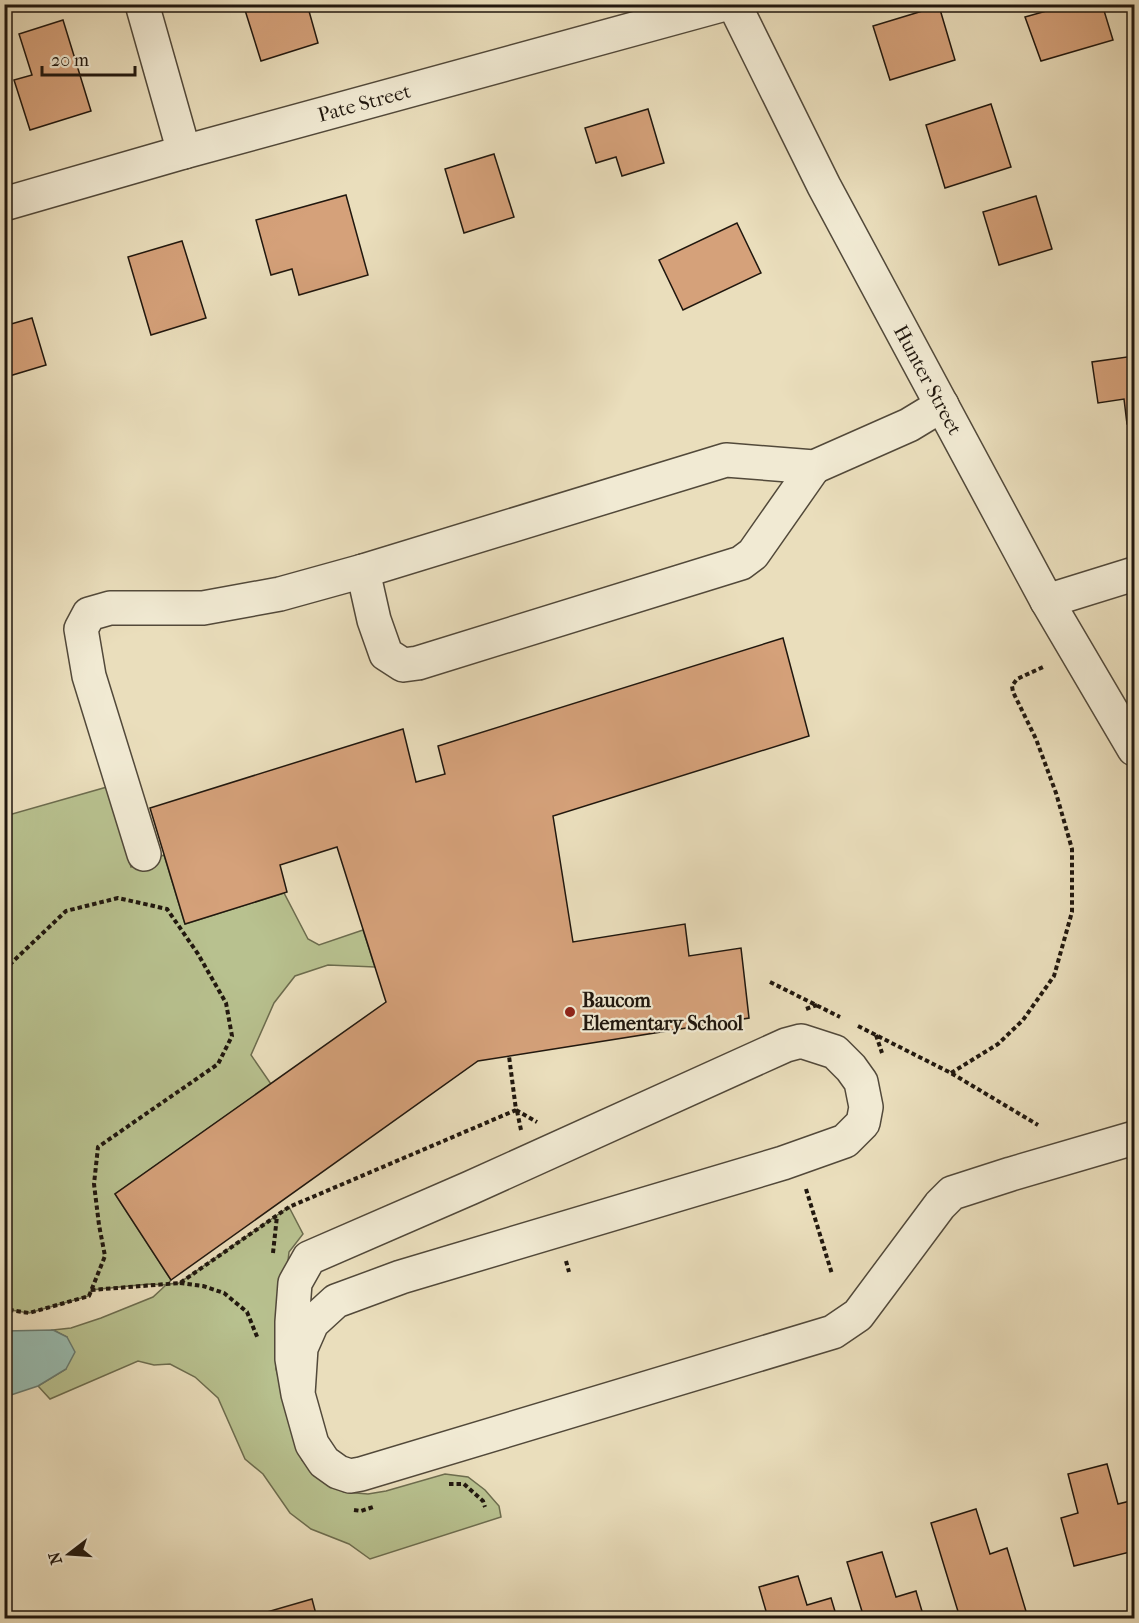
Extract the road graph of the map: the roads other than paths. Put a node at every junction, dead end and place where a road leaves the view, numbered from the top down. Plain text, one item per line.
1 (142, 4) edge
2 (724, 4) edge
3 (734, 4) edge
4 (184, 152) junction
5 (4, 204) edge
6 (942, 405) junction
7 (814, 467) junction
8 (363, 571) junction
9 (1134, 574) edge
10 (1047, 601) junction
11 (1134, 749) edge
12 (144, 854) dead end
13 (1134, 1138) edge
14 (298, 1394) junction

1 - 4 street
2 - 4 street, Pate Street
3 - 6 street, Hunter Street
4 - 5 street, Pate Street
6 - 7 street
6 - 10 street, Hunter Street
7 - 8 street
7 - 8 street
8 - 12 street
9 - 10 street
10 - 11 street, Hunter Street
13 - 14 street
14 - 14 street

